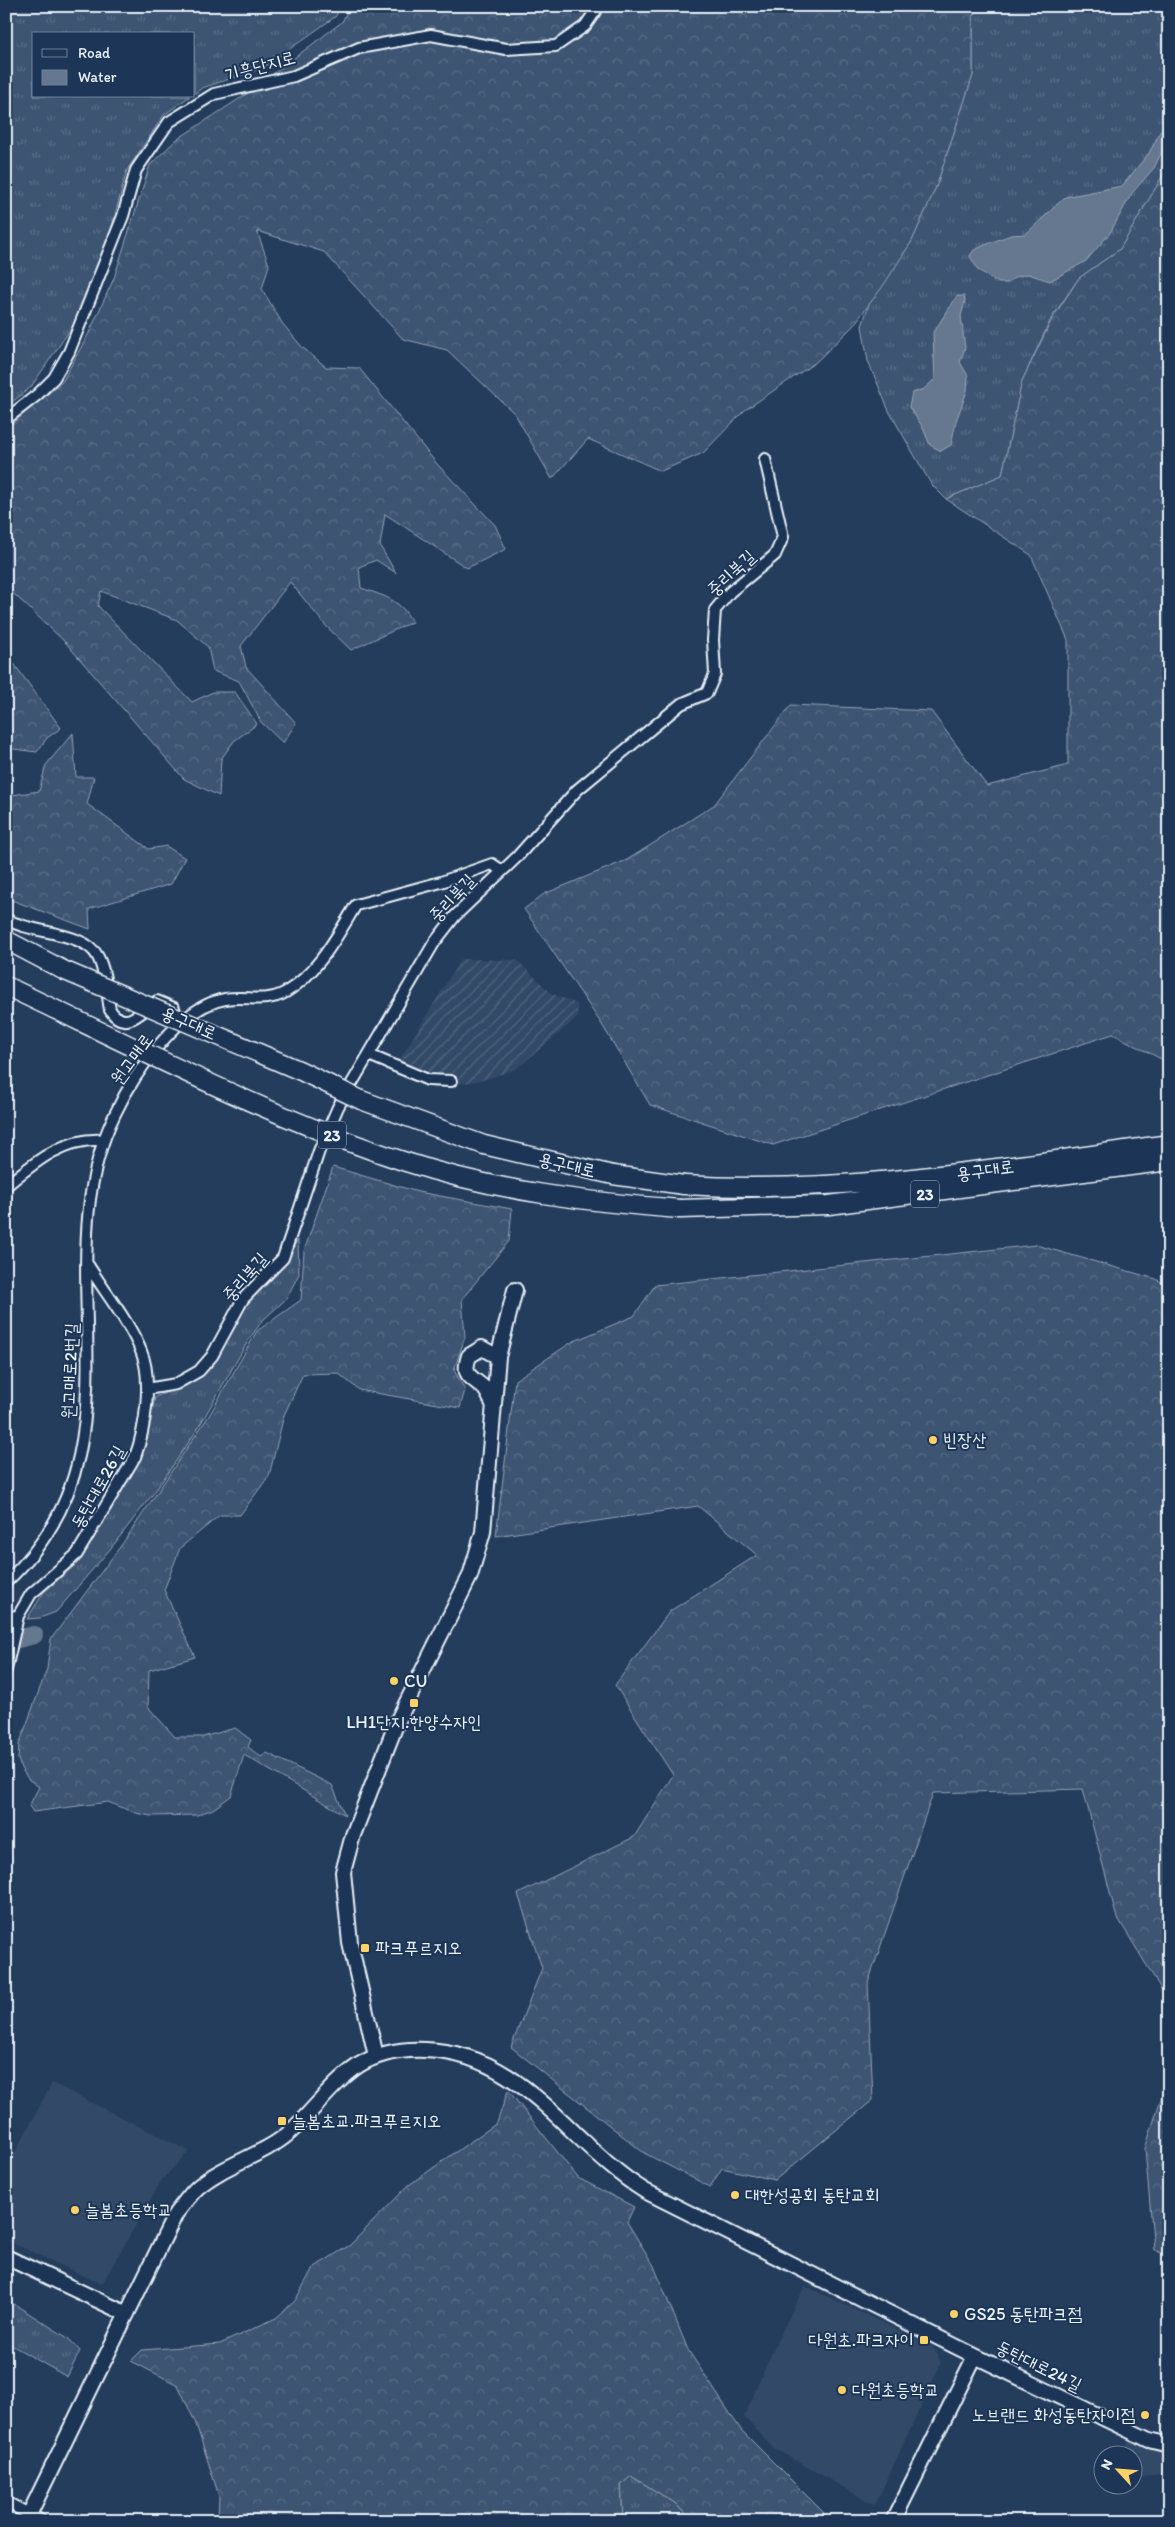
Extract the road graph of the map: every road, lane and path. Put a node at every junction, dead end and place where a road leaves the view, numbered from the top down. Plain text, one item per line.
1 (599, 6) edge
2 (6, 419) edge
3 (765, 459) dead end
4 (502, 871) junction
5 (6, 919) edge
6 (6, 940) edge
7 (6, 986) edge
8 (179, 1024) junction
9 (369, 1055) junction
10 (451, 1081) dead end
11 (104, 1140) junction
12 (1169, 1144) edge
13 (1169, 1161) edge
14 (6, 1186) edge
15 (88, 1265) junction
16 (515, 1290) dead end
17 (498, 1357) junction
18 (147, 1389) junction
19 (494, 1406) junction
20 (6, 1582) edge
21 (6, 1614) edge
22 (16, 1621) junction
23 (7, 1666) edge
24 (376, 2056) junction
25 (6, 2257) edge
26 (127, 2314) junction
27 (975, 2356) junction
28 (1169, 2445) edge
29 (6, 2502) edge
30 (28, 2518) edge
31 (42, 2521) edge
32 (893, 2521) edge

1 - 2 street, 기흥단지로
3 - 4 street, 중리북길
4 - 8 street, 원고매로
4 - 9 street, 중리북길
5 - 8 street
6 - 12 highway, 용구대로 / 23, bridge
7 - 13 highway, 용구대로 / 23, bridge
8 - 11 street, 원고매로
9 - 10 street
9 - 18 street, 중리북길
11 - 14 street
11 - 15 street, 원고매로2번길
15 - 18 street, 동탄대로26길
15 - 20 street, 원고매로2번길
16 - 17 street
17 - 19 street
17 - 19 street
18 - 22 street, 동탄대로26길
19 - 24 street
21 - 22 street
22 - 23 street, 동탄대로26길
24 - 26 street
24 - 27 street, 동탄대로24길
25 - 26 street
26 - 30 street
27 - 28 street, 동탄대로24길
27 - 32 street
29 - 30 street
30 - 31 street

